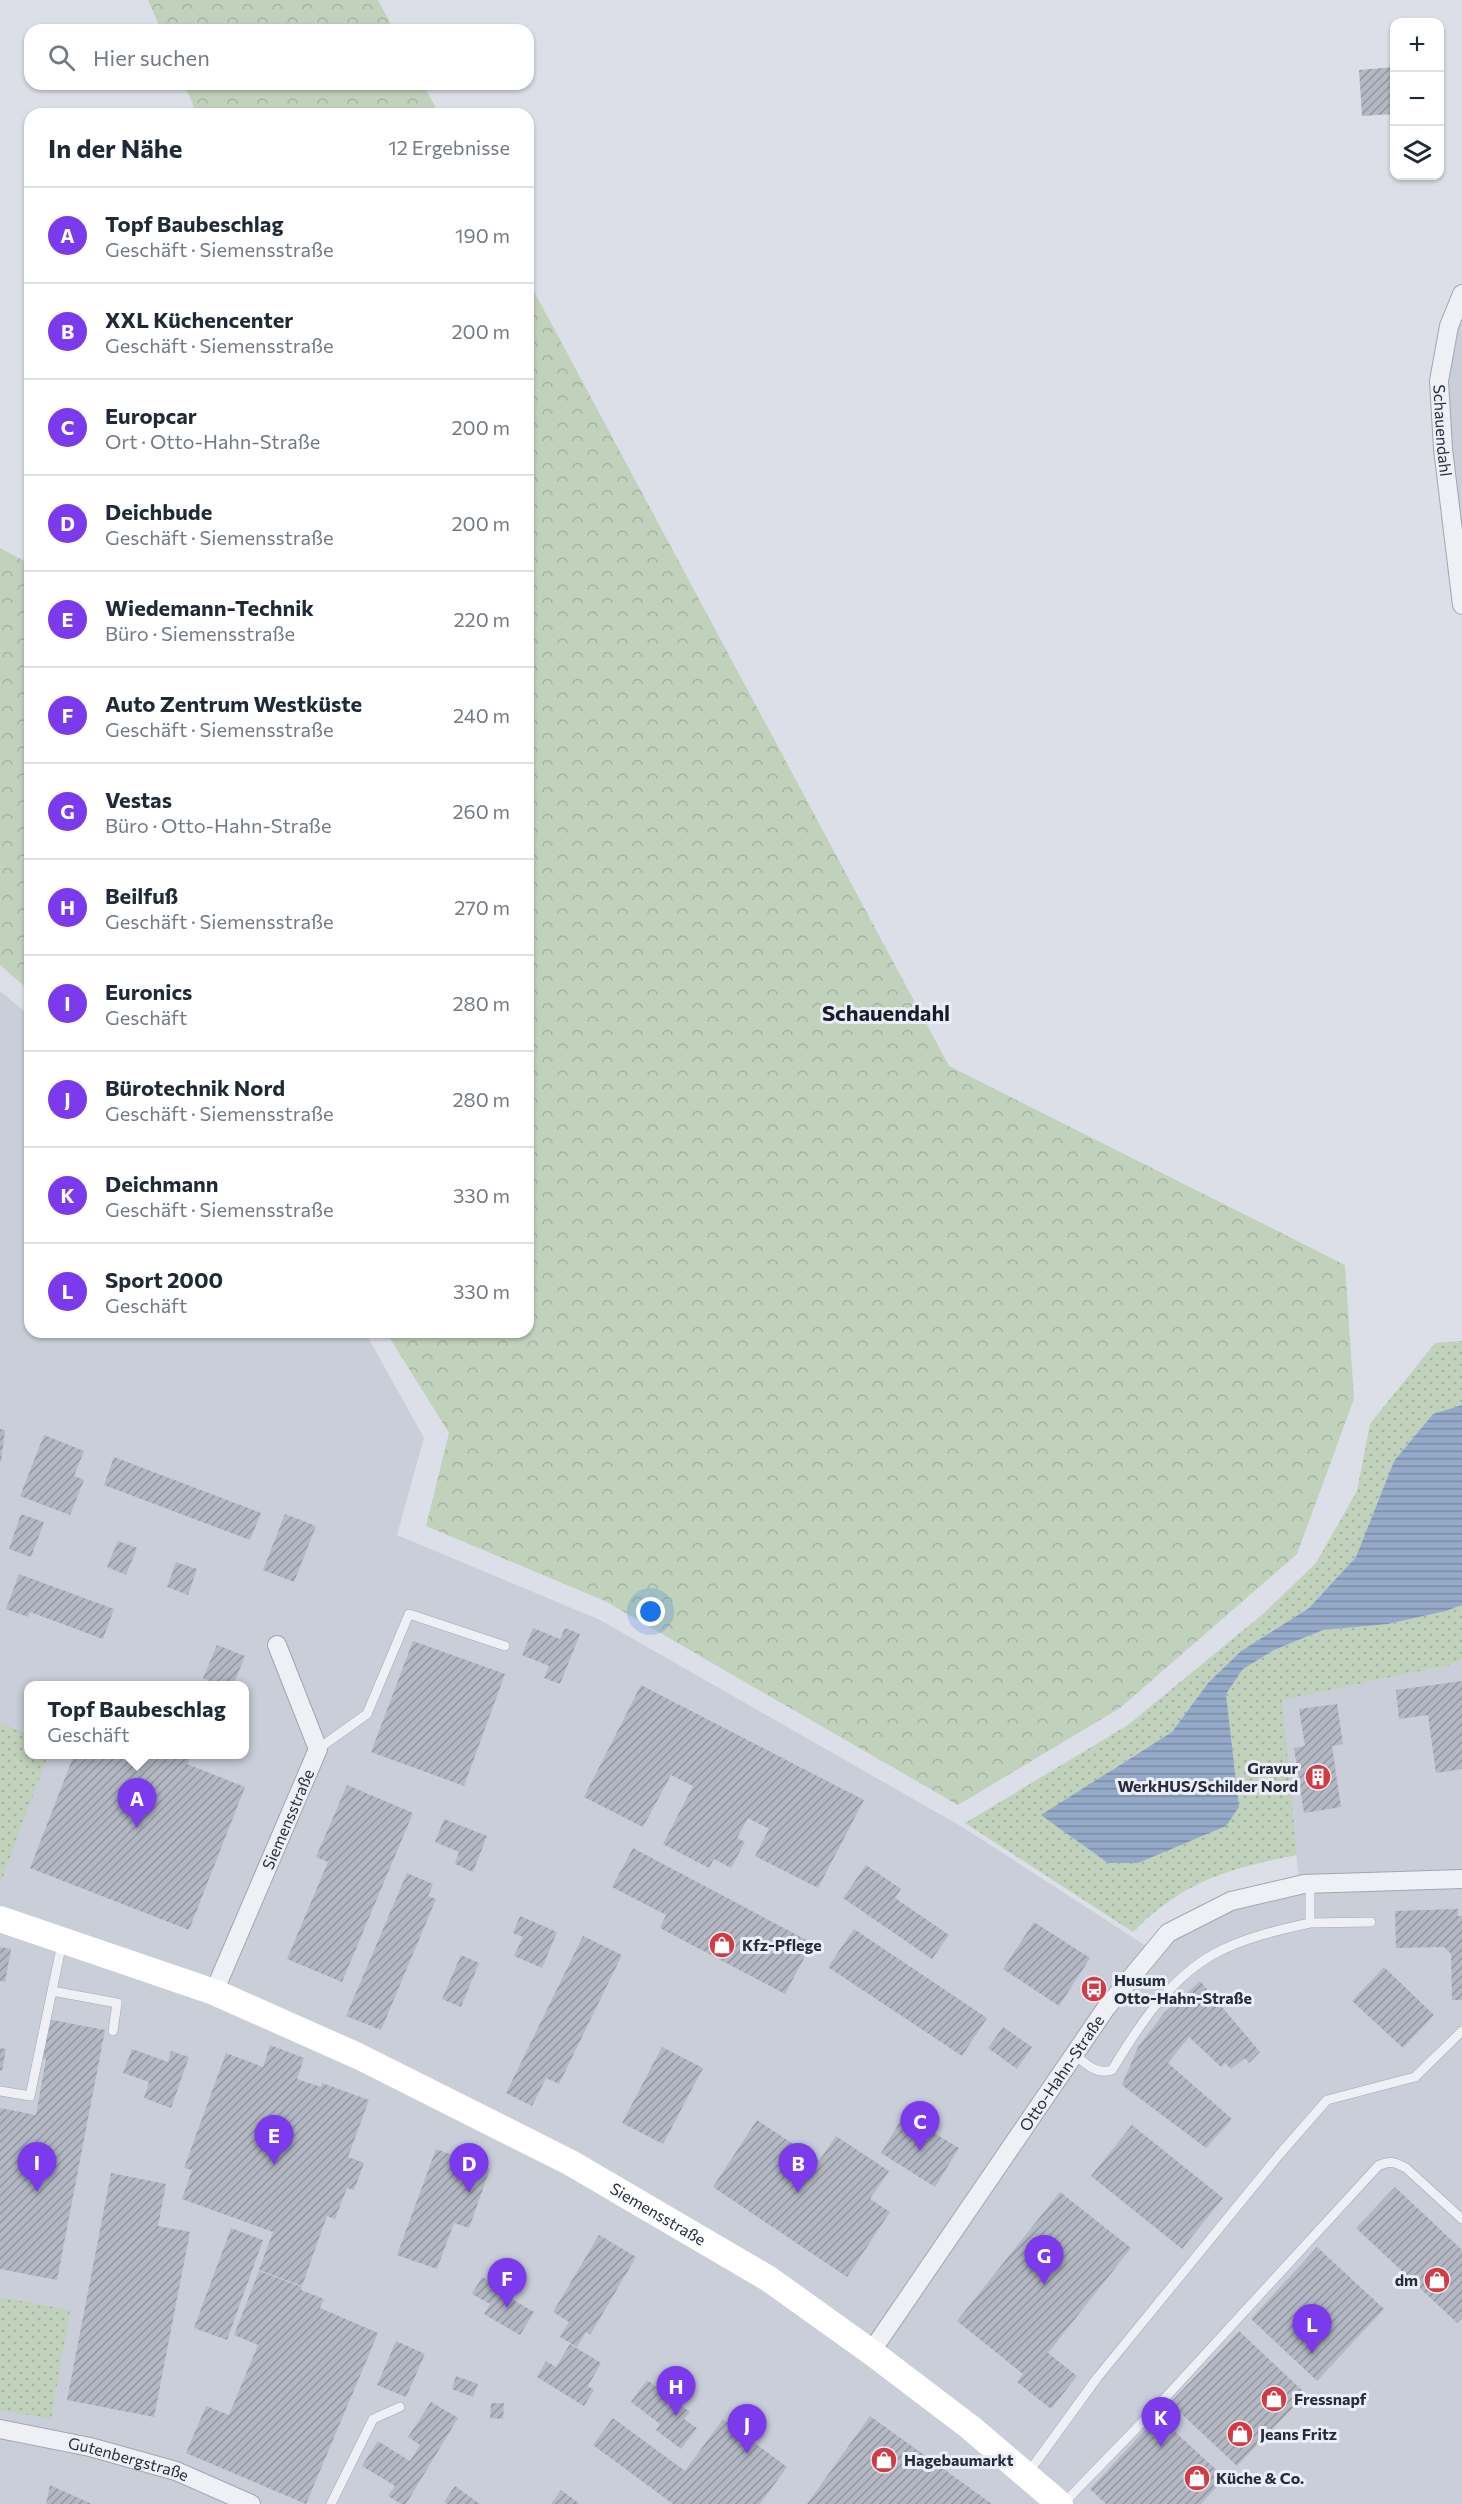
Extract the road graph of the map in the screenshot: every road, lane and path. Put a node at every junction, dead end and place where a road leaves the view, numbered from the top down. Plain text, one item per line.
1 (1462, 294) edge
2 (1462, 605) edge
3 (277, 1645) dead end
4 (505, 1646) dead end
5 (318, 1749) junction
6 (1462, 1879) edge
7 (1310, 1884) junction
8 (0, 1919) edge
9 (1371, 1922) dead end
10 (1310, 1923) junction
11 (62, 1940) junction
12 (52, 1991) junction
13 (214, 1992) junction
14 (113, 2031) dead end
15 (1462, 2031) edge
16 (1076, 2055) junction
17 (0, 2091) edge
18 (1462, 2219) edge
19 (871, 2352) junction
20 (400, 2407) dead end
21 (0, 2429) edge
22 (1026, 2475) junction
23 (251, 2504) edge
24 (331, 2504) edge
25 (1061, 2504) edge

1 - 2 street, Schauendahl
3 - 5 street, Siemensstraße
4 - 5 lane
5 - 13 street, Siemensstraße
6 - 7 street, Otto-Hahn-Straße
7 - 10 lane
7 - 16 street, Otto-Hahn-Straße
8 - 11 street, Siemensstraße
9 - 10 lane
10 - 16 lane
11 - 12 lane
11 - 13 street, Siemensstraße
12 - 14 lane
12 - 17 lane
13 - 19 street, Siemensstraße
15 - 22 lane
16 - 19 street, Otto-Hahn-Straße
18 - 25 lane
19 - 22 street, Siemensstraße
20 - 24 lane
21 - 23 street, Gutenbergstraße
22 - 25 street, Siemensstraße

